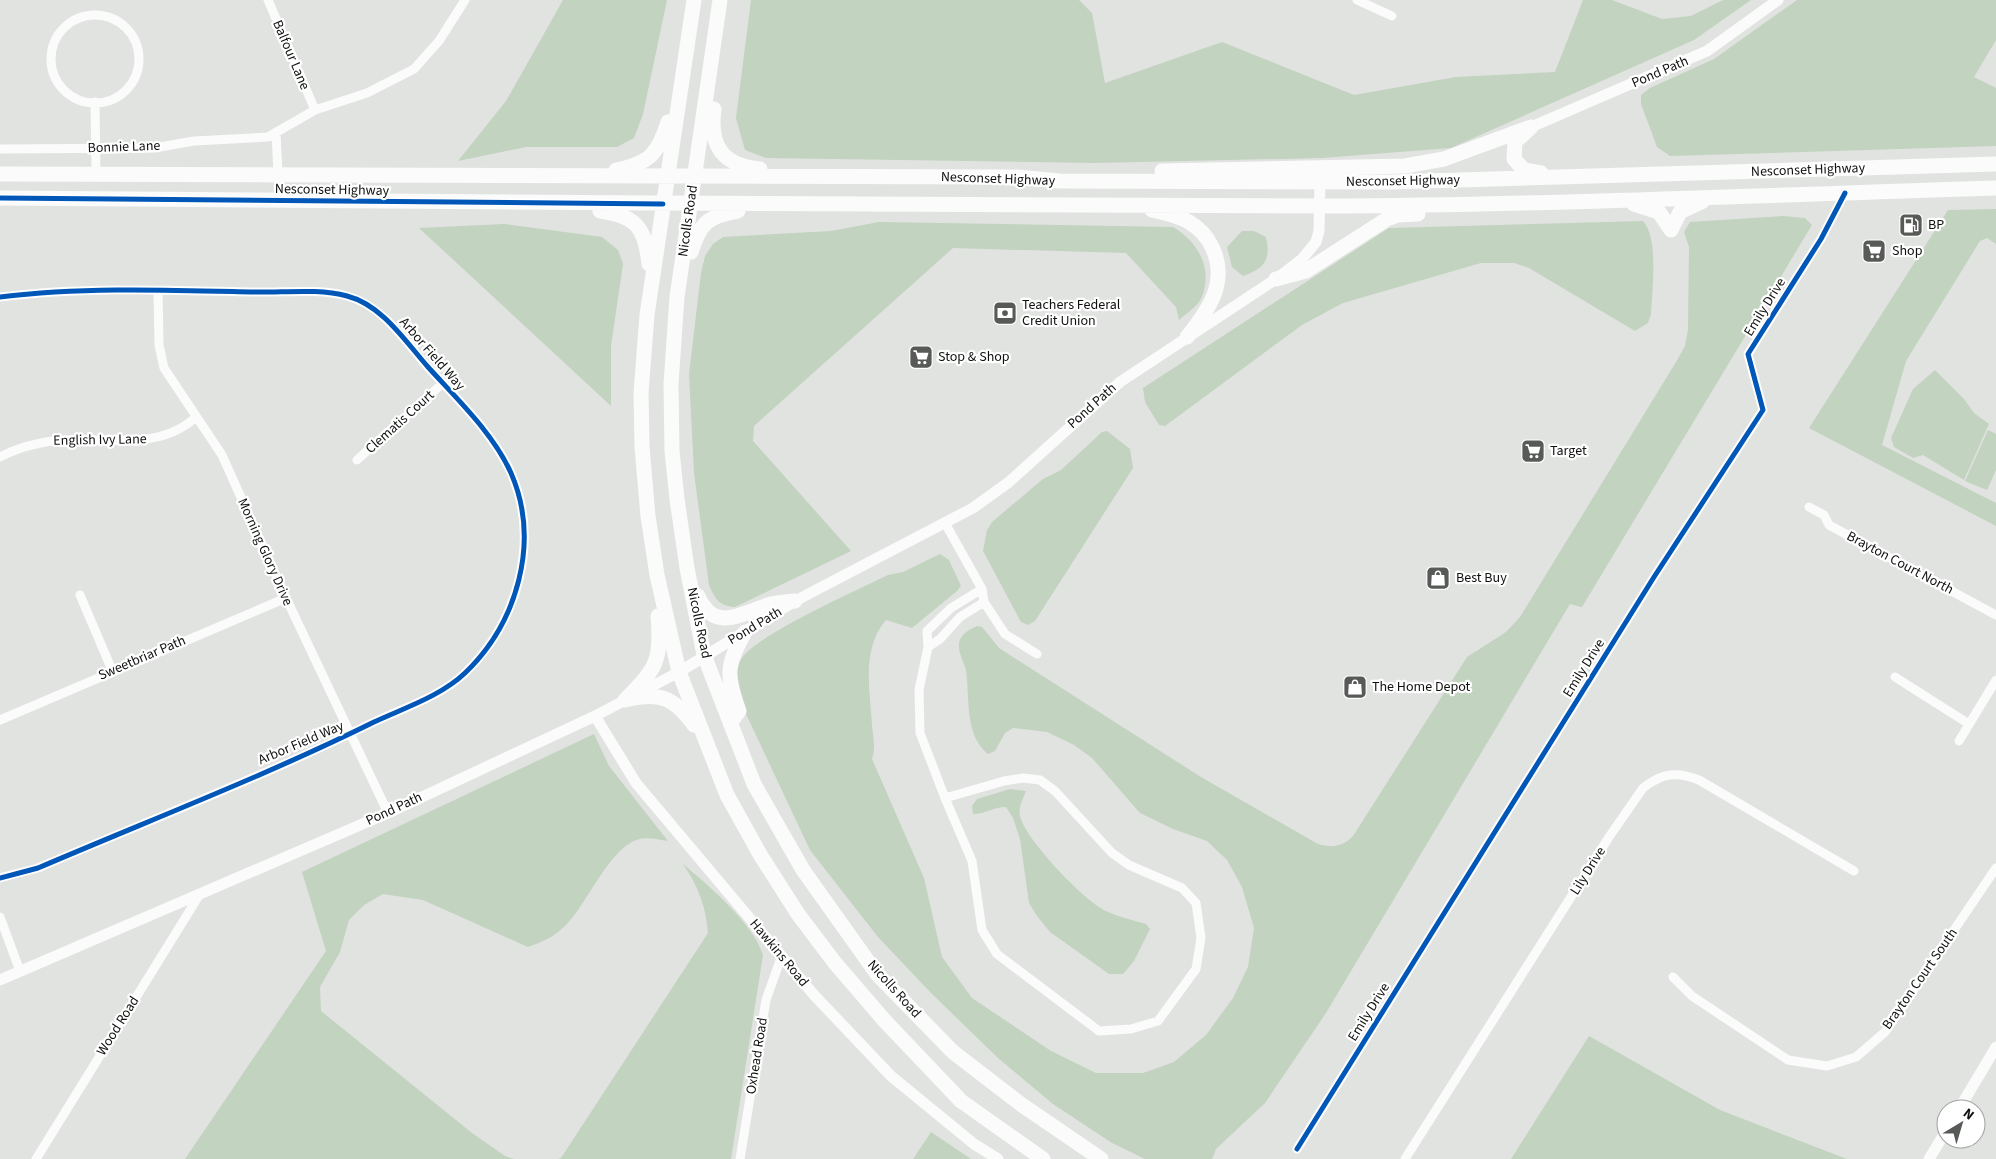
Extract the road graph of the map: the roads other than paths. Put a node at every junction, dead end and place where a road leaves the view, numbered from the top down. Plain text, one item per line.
1 (268, 0) edge
2 (465, 0) edge
3 (694, 0) edge
4 (720, 0) edge
5 (1357, 0) edge
6 (1778, 0) edge
7 (1392, 16) dead end
8 (712, 55) junction
9 (682, 75) junction
10 (95, 102) junction
11 (315, 110) junction
12 (1531, 127) junction
13 (276, 132) junction
14 (0, 148) edge
15 (96, 148) junction
16 (1996, 164) edge
17 (0, 174) edge
18 (96, 174) junction
19 (278, 175) junction
20 (585, 176) junction
21 (668, 176) junction
22 (694, 176) junction
23 (841, 177) junction
24 (1017, 177) junction
25 (1568, 177) junction
26 (1320, 182) junction
27 (1993, 189) edge
28 (1845, 193) junction
29 (1712, 197) junction
30 (0, 198) edge
31 (1619, 200) junction
32 (542, 203) junction
33 (663, 204) junction
34 (690, 204) junction
35 (776, 204) junction
36 (1131, 204) junction
37 (1471, 204) junction
38 (1321, 206) junction
39 (1276, 279) junction
40 (652, 286) junction
41 (158, 290) junction
42 (0, 297) edge
43 (677, 297) junction
44 (1187, 338) junction
45 (443, 383) junction
46 (196, 417) junction
47 (0, 457) edge
48 (357, 460) dead end
49 (1809, 507) dead end
50 (945, 523) junction
51 (687, 568) junction
52 (658, 575) junction
53 (982, 589) junction
54 (80, 595) dead end
55 (286, 598) junction
56 (795, 601) junction
57 (984, 602) junction
58 (1996, 615) edge
59 (935, 624) junction
60 (745, 632) junction
61 (945, 633) junction
62 (928, 647) junction
63 (1037, 654) dead end
64 (704, 656) junction
65 (112, 670) junction
66 (678, 672) junction
67 (1894, 677) dead end
68 (1996, 680) edge
69 (625, 700) junction
70 (595, 716) junction
71 (0, 720) edge
72 (730, 723) junction
73 (1969, 724) junction
74 (350, 734) junction
75 (1959, 741) dead end
76 (707, 743) junction
77 (946, 798) junction
78 (388, 813) junction
79 (1996, 868) edge
80 (1854, 871) dead end
81 (0, 878) edge
82 (200, 894) junction
83 (0, 917) edge
84 (782, 955) junction
85 (20, 972) junction
86 (1673, 977) dead end
87 (0, 980) edge
88 (1996, 1048) edge
89 (1965, 1099) edge
90 (1936, 1147) edge
91 (1297, 1150) dead end
92 (36, 1159) edge
93 (740, 1159) edge
94 (998, 1159) edge
95 (1043, 1159) edge
96 (1101, 1159) edge
97 (1405, 1159) edge
98 (1929, 1159) edge

1 - 11 street, Balfour Lane
2 - 11 street, Bonnie Lane
3 - 9 highway, Nicolls Road
4 - 8 highway, Nicolls Road
5 - 7 street
6 - 12 street, Pond Path
8 - 22 highway, Nicolls Road
8 - 23 highway
9 - 20 highway
9 - 21 highway, Nicolls Road
10 - 10 street
10 - 15 street
11 - 13 street, Bonnie Lane
12 - 24 highway
12 - 25 highway
13 - 15 street, Bonnie Lane
13 - 19 street
14 - 15 street, Bonnie Lane
15 - 18 street
16 - 25 highway, Nesconset Highway
17 - 18 highway, Nesconset Highway
18 - 19 highway, Nesconset Highway
19 - 20 highway, Nesconset Highway
20 - 21 highway, Nesconset Highway
21 - 22 highway, Nesconset Highway
21 - 33 highway, Nicolls Road
22 - 23 highway, Nesconset Highway
22 - 34 highway, Nicolls Road
23 - 24 highway, Nesconset Highway
24 - 26 highway, Nesconset Highway
25 - 26 highway, Nesconset Highway
26 - 38 street, Pond Path
27 - 28 highway, Nesconset Highway
28 - 29 highway, Nesconset Highway
28 - 91 street, Emily Drive
29 - 31 highway, Nesconset Highway
29 - 31 highway
30 - 32 highway, Nesconset Highway
31 - 37 highway, Nesconset Highway
32 - 33 highway, Nesconset Highway
32 - 40 highway
33 - 34 highway, Nesconset Highway
33 - 40 highway, Nicolls Road
34 - 35 highway, Nesconset Highway
34 - 43 highway, Nicolls Road
35 - 36 highway, Nesconset Highway
35 - 43 highway
36 - 38 highway, Nesconset Highway
36 - 44 highway
37 - 38 highway, Nesconset Highway
37 - 39 highway
38 - 39 street, Pond Path
39 - 44 street, Pond Path
40 - 52 highway, Nicolls Road
41 - 42 street, Arbor Field Way
41 - 45 street, Arbor Field Way
41 - 46 street, Morning Glory Drive
43 - 51 highway, Nicolls Road
44 - 50 street, Pond Path
45 - 48 street, Clematis Court
45 - 74 street, Arbor Field Way
46 - 47 street, English Ivy Lane
46 - 55 street, Morning Glory Drive
49 - 58 street, Brayton Court North
50 - 53 street
50 - 56 street, Pond Path
51 - 56 highway
51 - 64 highway, Nicolls Road
52 - 66 highway, Nicolls Road
52 - 69 highway
53 - 57 street
53 - 59 street
54 - 65 street
55 - 65 street, Sweetbriar Path
55 - 74 street, Morning Glory Drive
56 - 60 street, Pond Path
57 - 61 street
57 - 63 street
59 - 61 street
59 - 62 street
60 - 64 street, Pond Path
60 - 72 highway
61 - 62 street
62 - 77 street
64 - 66 street, Pond Path
64 - 72 highway, Nicolls Road
65 - 71 street, Sweetbriar Path
66 - 69 street, Pond Path
66 - 76 highway, Nicolls Road
67 - 73 street
68 - 73 street
69 - 70 street, Pond Path
69 - 76 highway
70 - 78 street, Pond Path
70 - 84 street, Hawkins Road
72 - 96 highway, Nicolls Road
73 - 75 street
74 - 78 street, Morning Glory Drive
74 - 81 street, Arbor Field Way
76 - 95 highway, Nicolls Road
77 - 77 street
78 - 82 street, Pond Path
79 - 86 street, Brayton Court South
80 - 97 street, Lily Drive
82 - 85 street, Pond Path
82 - 92 street, Wood Road
83 - 85 street
84 - 93 street, Oxhead Road
84 - 94 street, Hawkins Road
85 - 87 street, Pond Path
88 - 89 street
90 - 98 street

